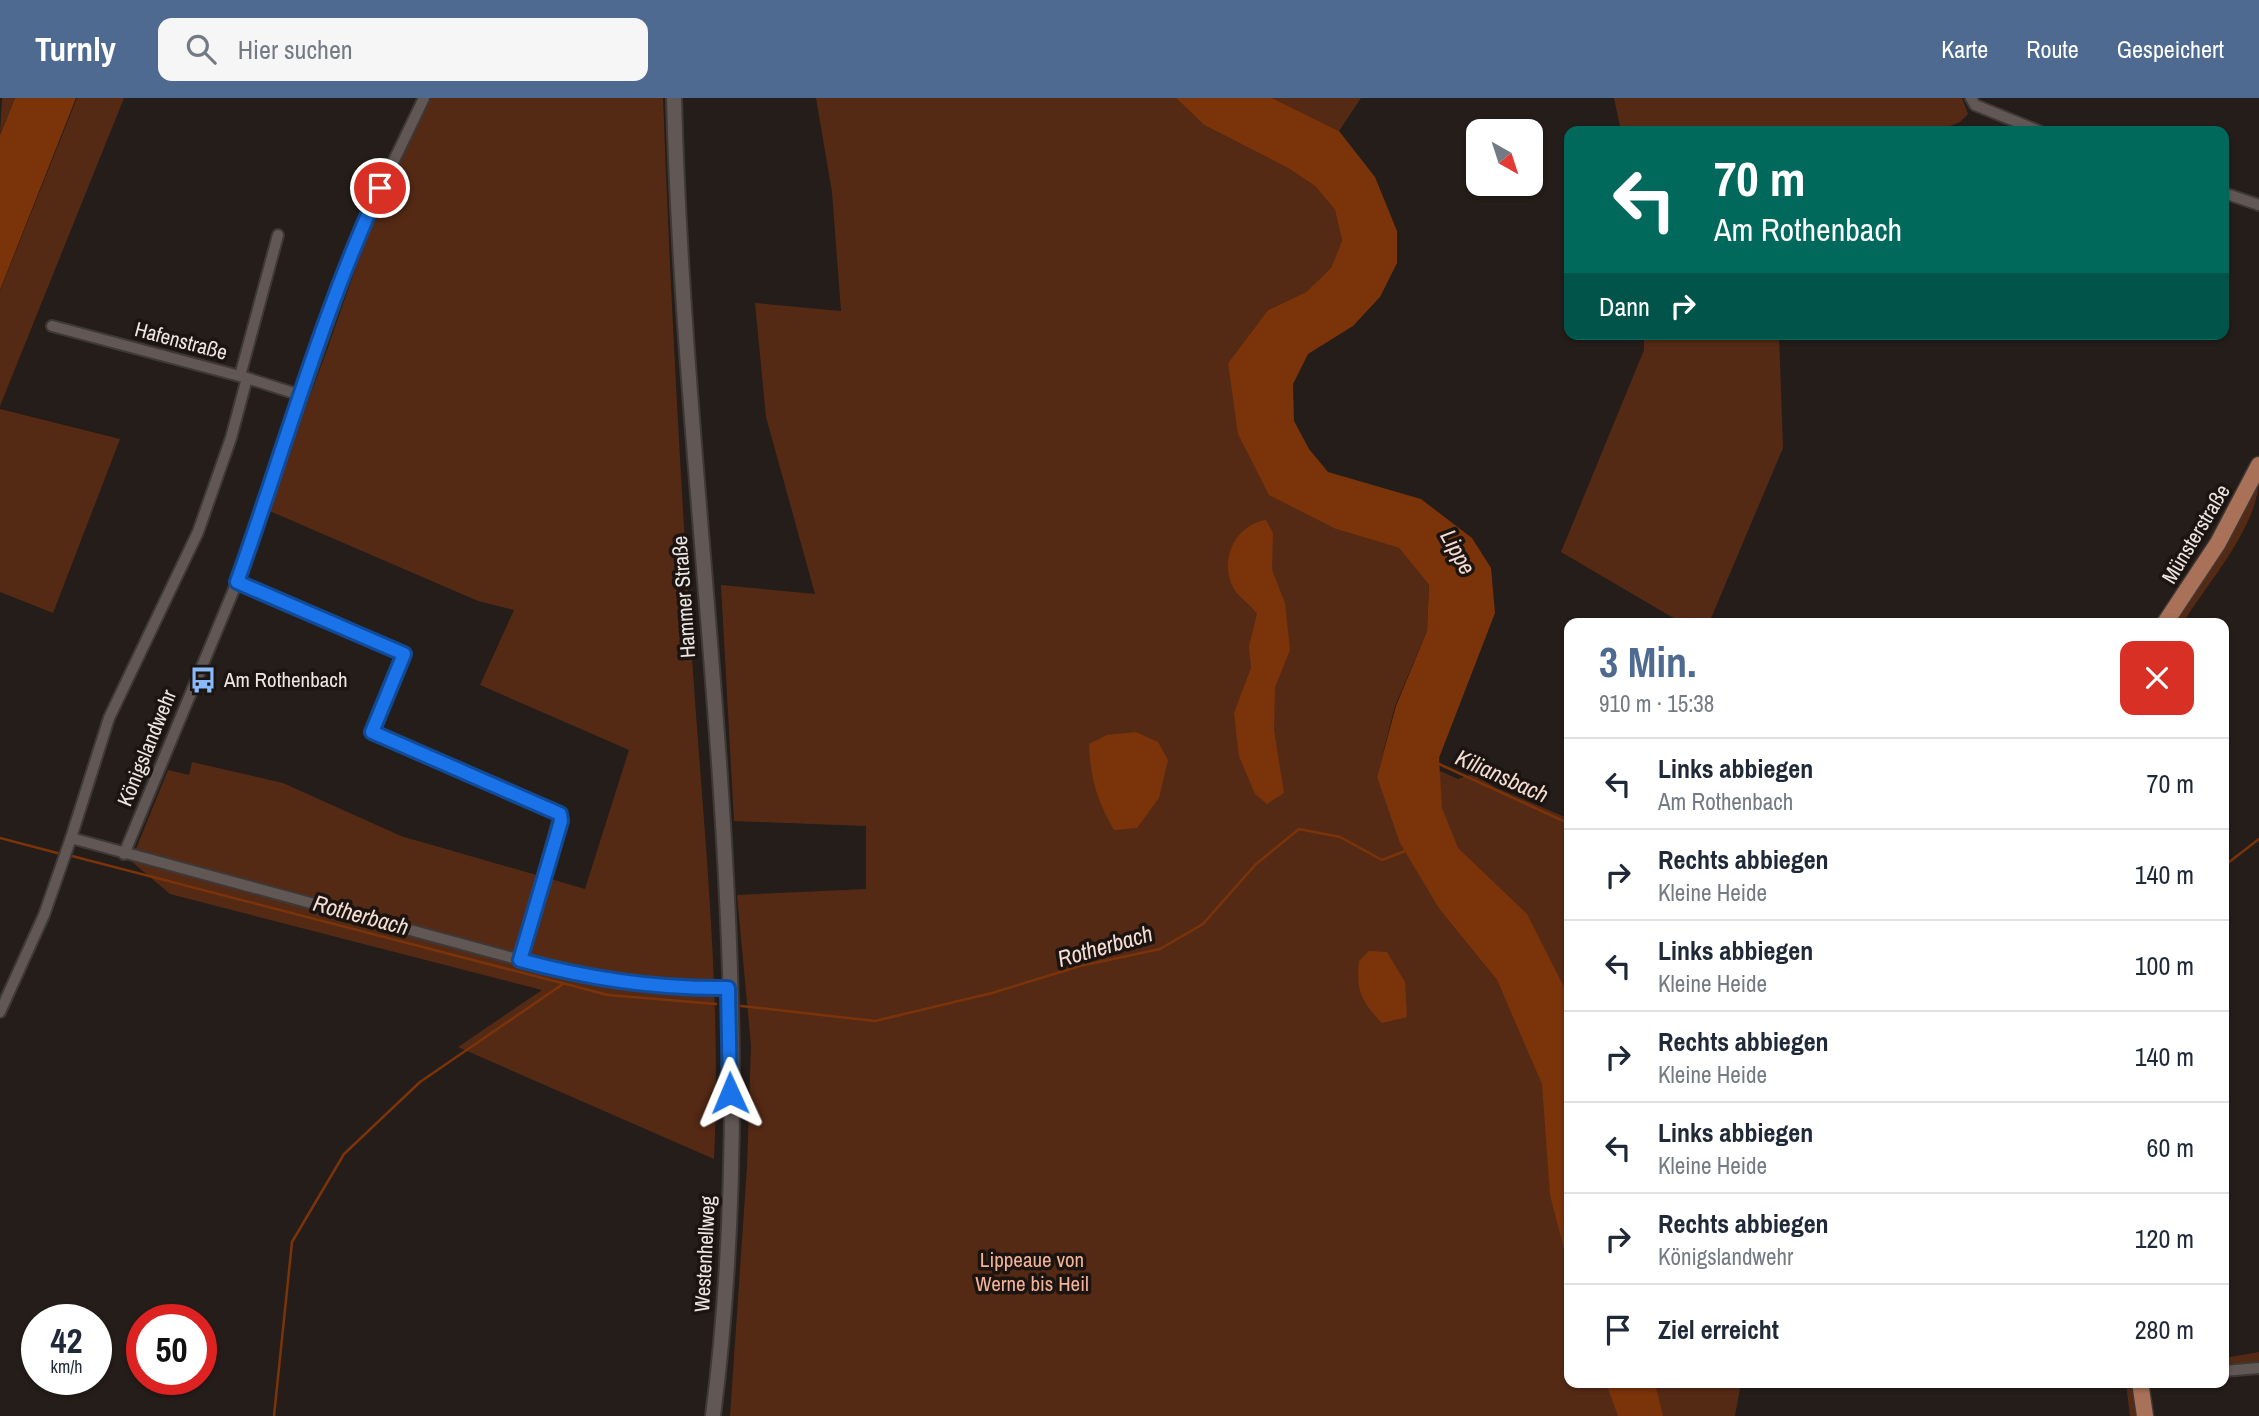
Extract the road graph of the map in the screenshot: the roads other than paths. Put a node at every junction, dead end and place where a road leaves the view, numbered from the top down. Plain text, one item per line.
1 (424, 98) edge
2 (674, 98) edge
3 (1971, 98) edge
4 (2027, 126) edge
5 (2229, 195) edge
6 (2259, 205) edge
7 (278, 235) dead end
8 (52, 326) dead end
9 (243, 377) junction
10 (300, 395) junction
11 (2259, 464) edge
12 (237, 582) junction
13 (2168, 618) edge
14 (71, 838) junction
15 (124, 854) junction
16 (520, 960) junction
17 (728, 988) junction
18 (0, 1012) edge
19 (730, 1093) joint
20 (2259, 1368) edge
21 (2229, 1371) edge
22 (2141, 1388) edge
23 (713, 1416) edge
24 (2145, 1416) edge

1 - 10 street, Königslandwehr
2 - 17 main road, Hammer Straße
3 - 4 street
5 - 6 street
7 - 9 street, Königslandwehr
8 - 9 street, Hafenstraße
9 - 10 street, Hafenstraße
9 - 14 street, Königslandwehr
10 - 12 street, Königslandwehr
11 - 13 main road, Münsterstraße
12 - 15 street, Königslandwehr
12 - 16 street
14 - 15 street
14 - 18 street, Königslandwehr
15 - 16 street
16 - 17 street
17 - 19 main road, Hammer Straße
19 - 23 main road, Westenhellweg
20 - 21 street
22 - 24 main road

